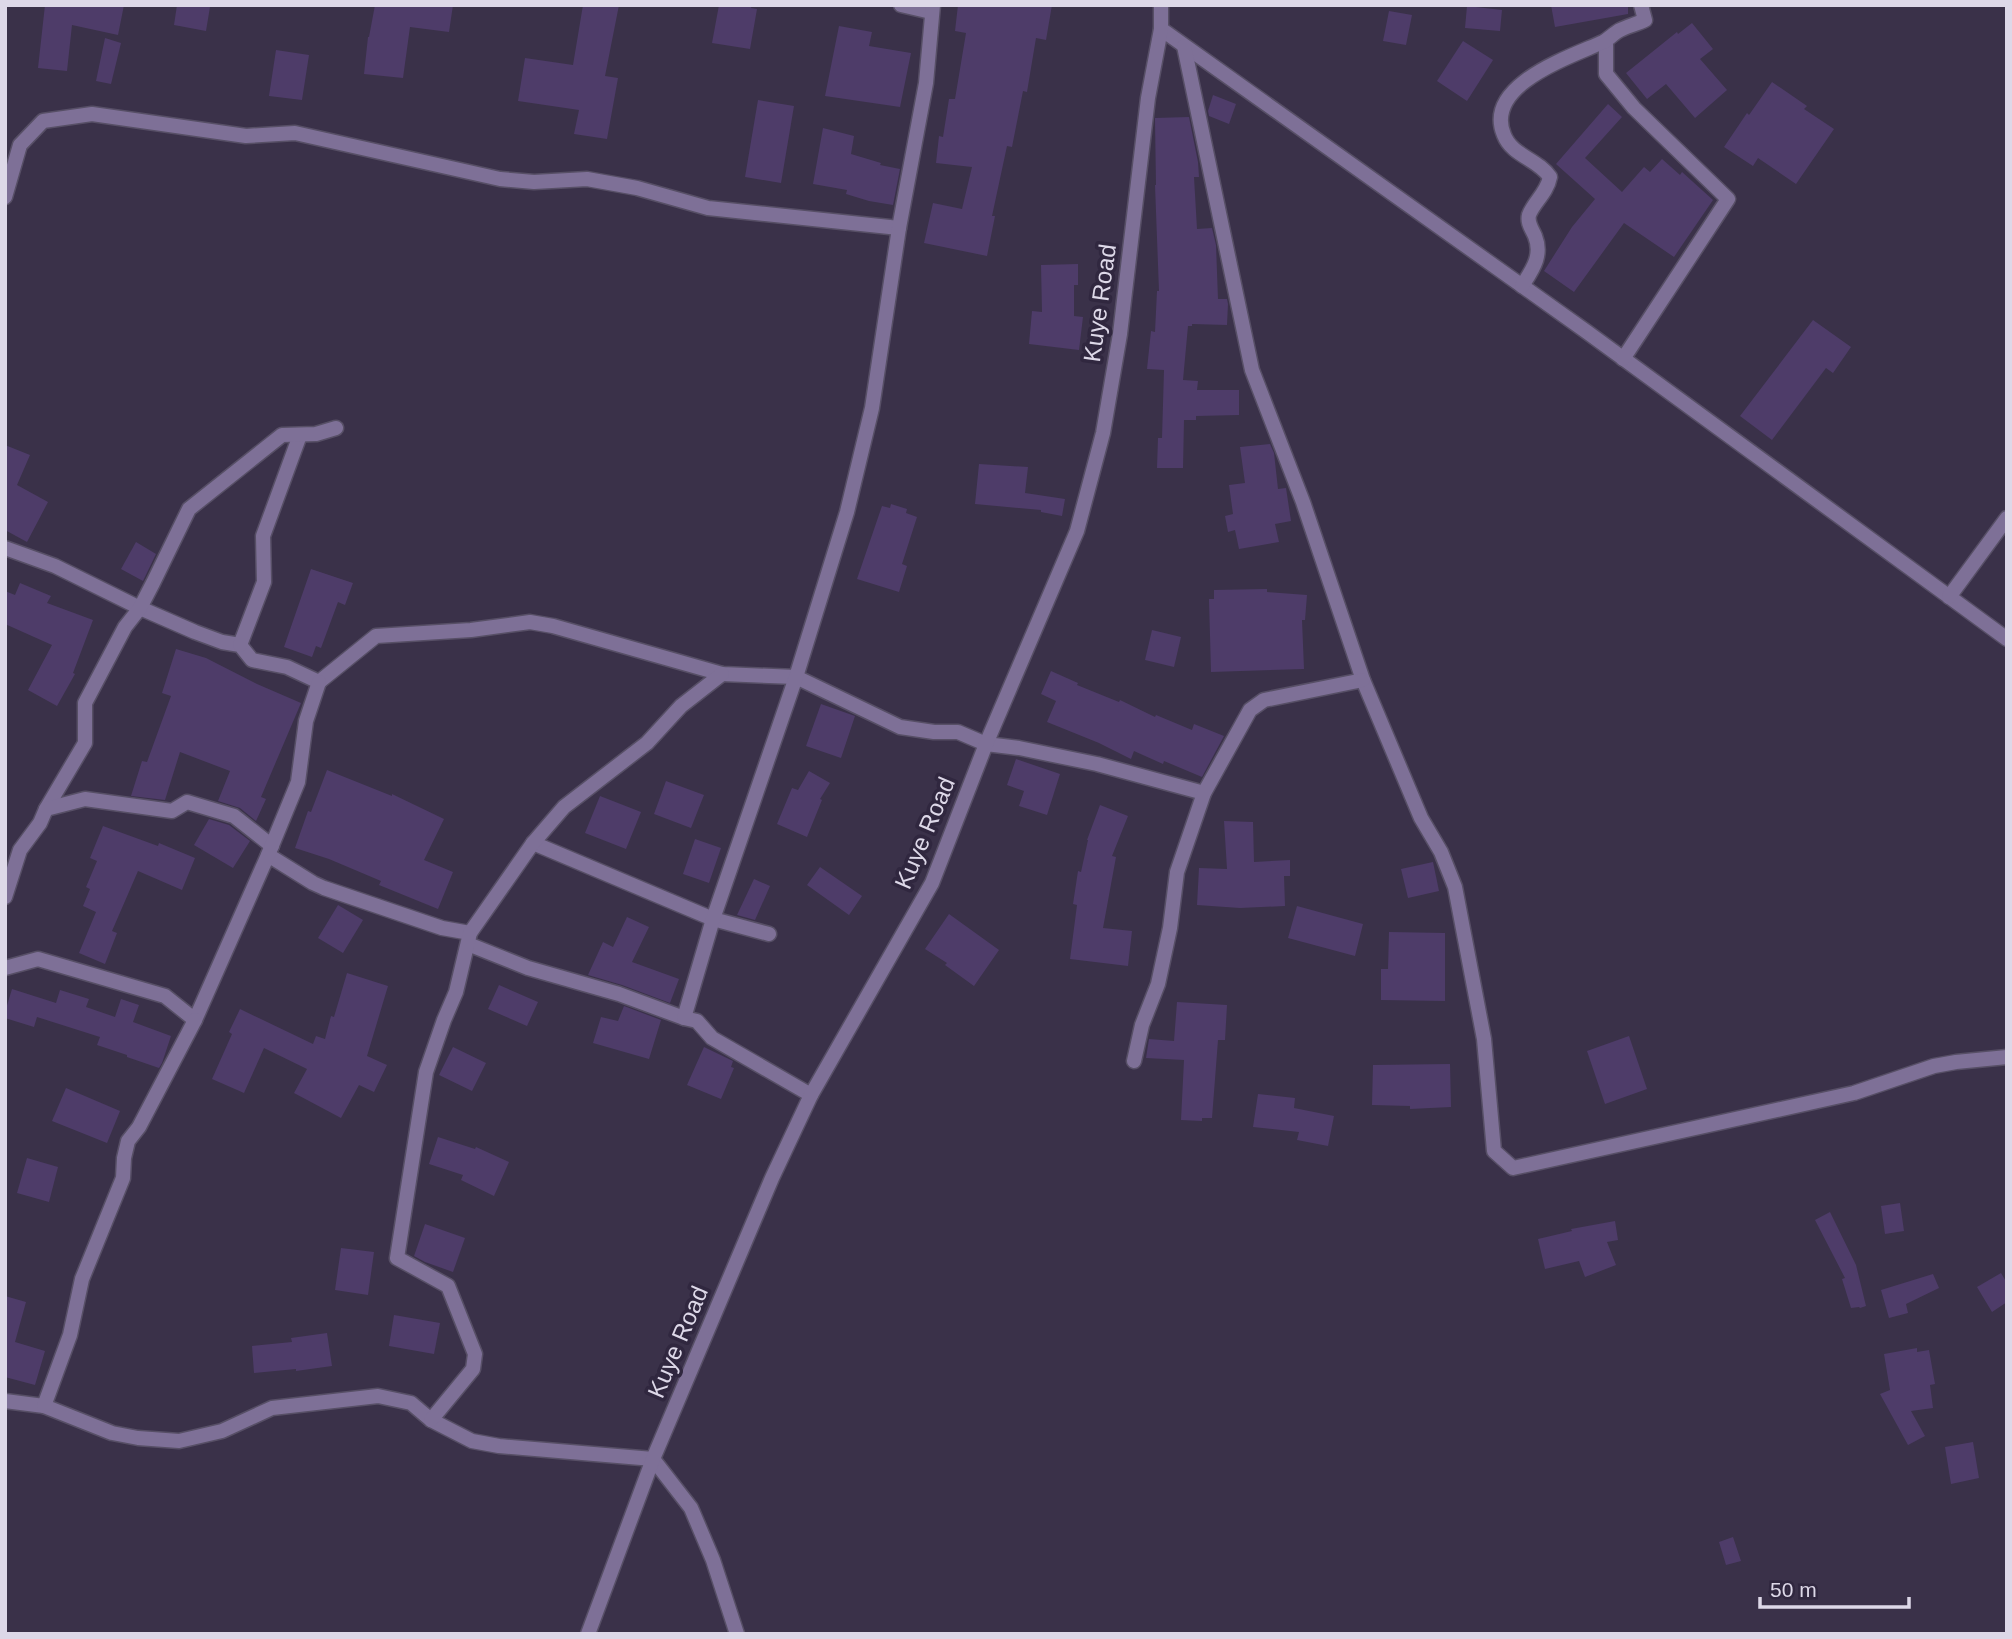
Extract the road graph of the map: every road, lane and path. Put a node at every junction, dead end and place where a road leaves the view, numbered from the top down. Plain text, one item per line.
1 (901, 5) edge
2 (1161, 5) edge
3 (1642, 5) edge
4 (932, 9) edge
5 (1161, 29) junction
6 (1606, 41) junction
7 (1184, 46) junction
8 (5, 197) edge
9 (899, 228) junction
10 (1522, 286) junction
11 (1623, 359) junction
12 (336, 428) dead end
13 (300, 435) junction
14 (2007, 518) edge
15 (5, 548) edge
16 (1949, 597) junction
17 (140, 608) junction
18 (2007, 639) edge
19 (240, 645) junction
20 (722, 674) junction
21 (796, 677) junction
22 (1363, 680) junction
23 (319, 682) junction
24 (986, 744) junction
25 (1204, 793) junction
26 (46, 809) junction
27 (533, 843) junction
28 (270, 850) junction
29 (5, 897) edge
30 (713, 919) junction
31 (769, 934) dead end
32 (469, 938) junction
33 (5, 968) edge
34 (684, 1018) junction
35 (195, 1020) junction
36 (2007, 1057) edge
37 (1134, 1061) dead end
38 (811, 1095) junction
39 (5, 1401) edge
40 (44, 1406) junction
41 (431, 1420) junction
42 (653, 1459) junction
43 (588, 1634) edge
44 (737, 1634) edge

1 - 4 street
2 - 5 street, Kuye Road
3 - 6 street
4 - 9 street
5 - 7 street
5 - 24 street, Kuye Road
6 - 10 street
6 - 11 street
7 - 10 street
7 - 22 street
8 - 9 street
9 - 21 street
10 - 11 street
11 - 16 street
12 - 13 street
13 - 17 street
13 - 19 street
14 - 16 street
15 - 17 street
16 - 18 street
17 - 19 street
17 - 26 street
19 - 23 street
20 - 21 street
20 - 23 street
20 - 27 street
21 - 24 street
21 - 30 street
22 - 25 street
22 - 36 street
23 - 28 street
24 - 25 street
24 - 38 street, Kuye Road
25 - 37 street
26 - 28 street
26 - 29 street
27 - 30 street
27 - 32 street
28 - 32 street
28 - 35 street
30 - 31 street
30 - 34 street
32 - 34 street
32 - 41 street
33 - 35 street
34 - 38 street
35 - 40 street
38 - 42 street, Kuye Road
39 - 40 street
40 - 41 street
41 - 42 street
42 - 43 street, Kuye Road
42 - 44 street

